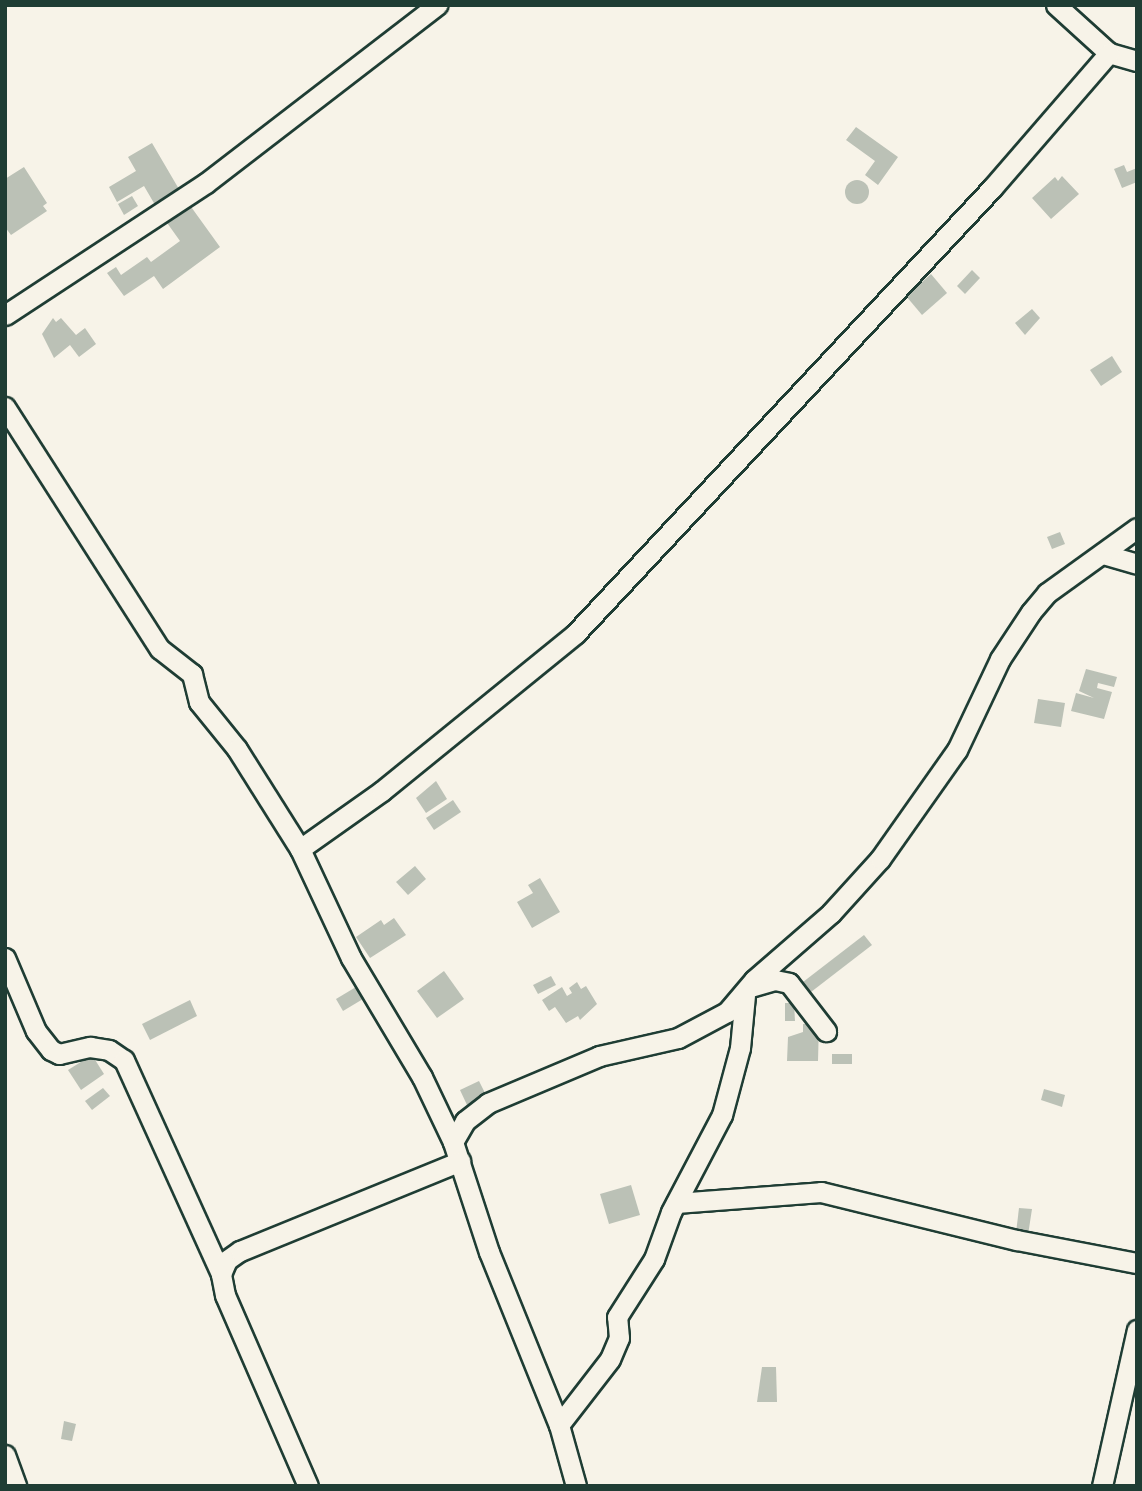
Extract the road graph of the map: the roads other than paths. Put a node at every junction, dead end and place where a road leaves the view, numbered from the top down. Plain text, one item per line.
1 (437, 5) edge
2 (1056, 5) edge
3 (1109, 53) junction
4 (1137, 61) edge
5 (5, 316) edge
6 (5, 407) edge
7 (1137, 528) edge
8 (1102, 554) junction
9 (1137, 564) edge
10 (300, 849) junction
11 (5, 958) edge
12 (748, 991) junction
13 (825, 1031) dead end
14 (453, 1142) junction
15 (460, 1161) junction
16 (676, 1203) junction
17 (1137, 1263) edge
18 (221, 1274) junction
19 (1137, 1330) edge
20 (559, 1426) junction
21 (5, 1455) edge
22 (16, 1486) edge
23 (308, 1486) edge
24 (576, 1486) edge
25 (1102, 1486) edge

1 - 5 street
2 - 3 street
3 - 4 street
3 - 10 street
6 - 10 street
7 - 8 street
8 - 9 street
8 - 12 street
10 - 14 street
11 - 18 street
12 - 13 street
12 - 14 street
12 - 16 street
14 - 15 street
15 - 18 street
15 - 20 street
16 - 17 street
16 - 20 street
18 - 23 street
19 - 25 street
20 - 24 street
21 - 22 street

